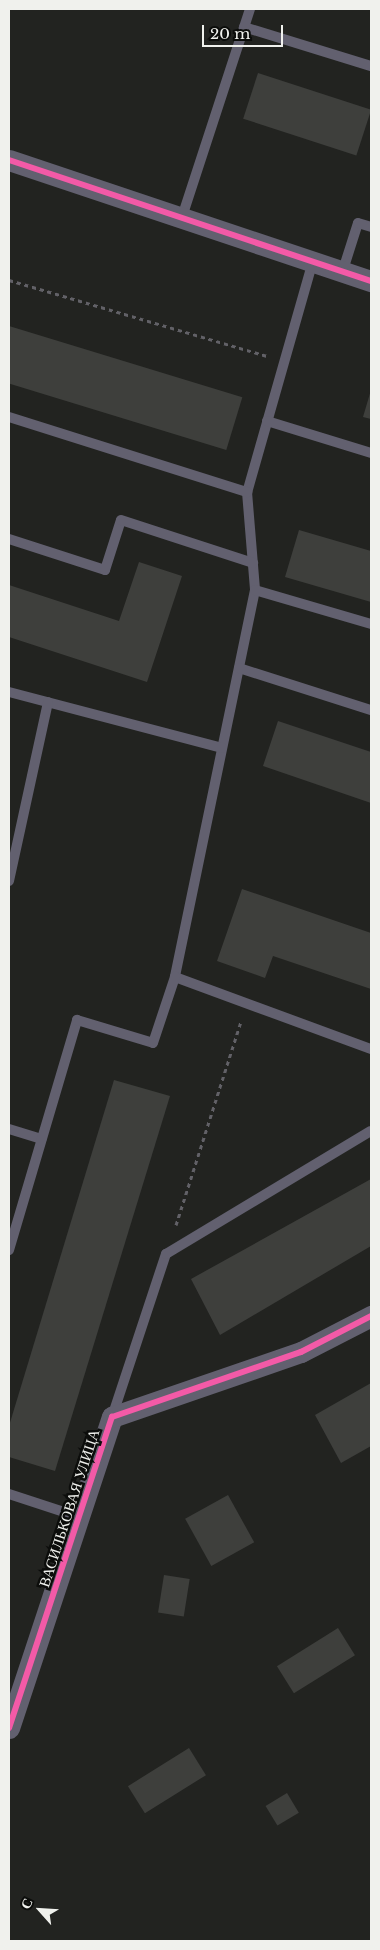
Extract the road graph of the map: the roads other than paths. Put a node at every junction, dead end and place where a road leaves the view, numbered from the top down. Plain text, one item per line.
1 (250, 9) edge
2 (244, 27) junction
3 (371, 66) edge
4 (9, 160) edge
5 (182, 218) junction
6 (371, 227) edge
7 (313, 261) junction
8 (343, 270) junction
9 (371, 280) edge
10 (9, 417) edge
11 (267, 421) junction
12 (371, 453) edge
13 (247, 492) junction
14 (9, 538) edge
15 (252, 563) junction
16 (255, 590) junction
17 (371, 624) edge
18 (239, 668) junction
19 (9, 692) edge
20 (48, 702) junction
21 (371, 710) edge
22 (222, 748) junction
23 (9, 882) edge
24 (175, 977) junction
25 (371, 1050) edge
26 (9, 1128) edge
27 (371, 1131) edge
28 (42, 1139) junction
29 (9, 1250) edge
30 (371, 1316) edge
31 (112, 1416) junction
32 (9, 1494) edge
33 (79, 1517) junction
34 (9, 1728) edge

1 - 2 lane
2 - 3 lane
2 - 5 lane
4 - 5 street
5 - 7 street
6 - 8 lane
7 - 8 street
7 - 11 lane
8 - 9 street
10 - 13 lane
11 - 12 lane
11 - 13 lane
13 - 15 lane
14 - 15 lane
15 - 16 lane
16 - 17 lane
16 - 18 lane
18 - 21 lane
18 - 22 lane
19 - 20 lane
20 - 22 lane
20 - 23 lane
22 - 24 lane
24 - 25 lane
24 - 28 lane
26 - 28 lane
27 - 31 lane
28 - 29 lane
30 - 31 street, ВАСИЛЬКОВАЯ УЛИЦА
31 - 33 street, ВАСИЛЬКОВАЯ УЛИЦА
32 - 33 lane
33 - 34 street, ВАСИЛЬКОВАЯ УЛИЦА

